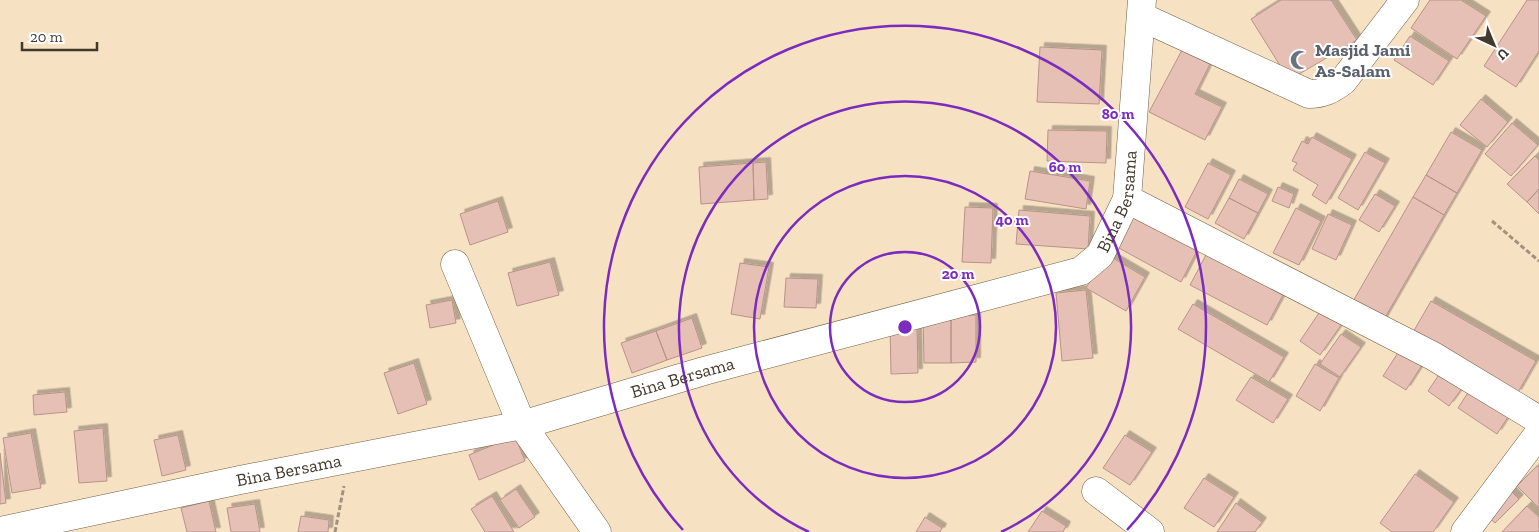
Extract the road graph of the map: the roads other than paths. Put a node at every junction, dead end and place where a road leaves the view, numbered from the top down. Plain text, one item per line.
1 (1405, 0) edge
2 (1142, 9) edge
3 (1127, 199) junction
4 (455, 264) dead end
5 (1539, 420) edge
6 (522, 425) junction
7 (1539, 432) edge
8 (1096, 491) dead end
9 (0, 531) edge
10 (597, 532) edge
11 (1150, 532) edge
12 (1465, 532) edge

1 - 2 street
2 - 3 street, Bina Bersama
3 - 5 street
3 - 6 street, Bina Bersama
4 - 6 street
6 - 9 street, Bina Bersama
6 - 10 street
7 - 12 street
8 - 11 street

